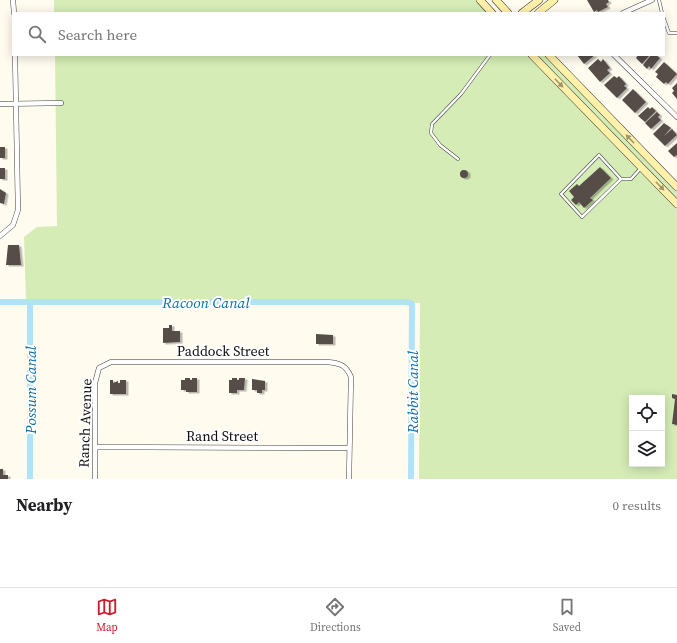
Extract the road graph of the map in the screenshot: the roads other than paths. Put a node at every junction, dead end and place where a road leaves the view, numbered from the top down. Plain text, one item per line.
1 (14, 0) edge
2 (480, 0) edge
3 (496, 0) edge
4 (538, 0) edge
5 (554, 0) edge
6 (652, 0) edge
7 (659, 0) edge
8 (14, 12) edge
9 (491, 12) edge
10 (507, 12) edge
11 (523, 12) edge
12 (539, 12) edge
13 (625, 12) edge
14 (662, 12) edge
15 (665, 22) edge
16 (677, 33) edge
17 (15, 56) edge
18 (489, 56) edge
19 (533, 56) edge
20 (550, 56) edge
21 (615, 56) edge
22 (61, 103) dead end
23 (0, 104) edge
24 (16, 104) junction
25 (677, 117) edge
26 (458, 159) dead end
27 (641, 167) junction
28 (621, 179) junction
29 (677, 187) edge
30 (677, 204) edge
31 (0, 236) edge
32 (99, 368) joint
33 (95, 447) junction
34 (349, 448) junction
35 (95, 479) edge
36 (349, 479) edge

1 - 8 street
2 - 9 main road
3 - 10 main road
4 - 11 main road
5 - 12 main road
6 - 13 street
7 - 14 lane
15 - 16 lane
17 - 24 street
18 - 26 lane
19 -> 27 main road
29 -> 20 main road
21 - 25 street
22 - 24 street
23 - 24 street
24 - 31 street
27 - 28 lane
27 -> 30 main road
28 - 28 lane
32 - 33 street, Ranch Avenue
32 - 34 street, Paddock Street
33 - 34 street, Rand Street
33 - 35 street, Ranch Avenue
34 - 36 street

